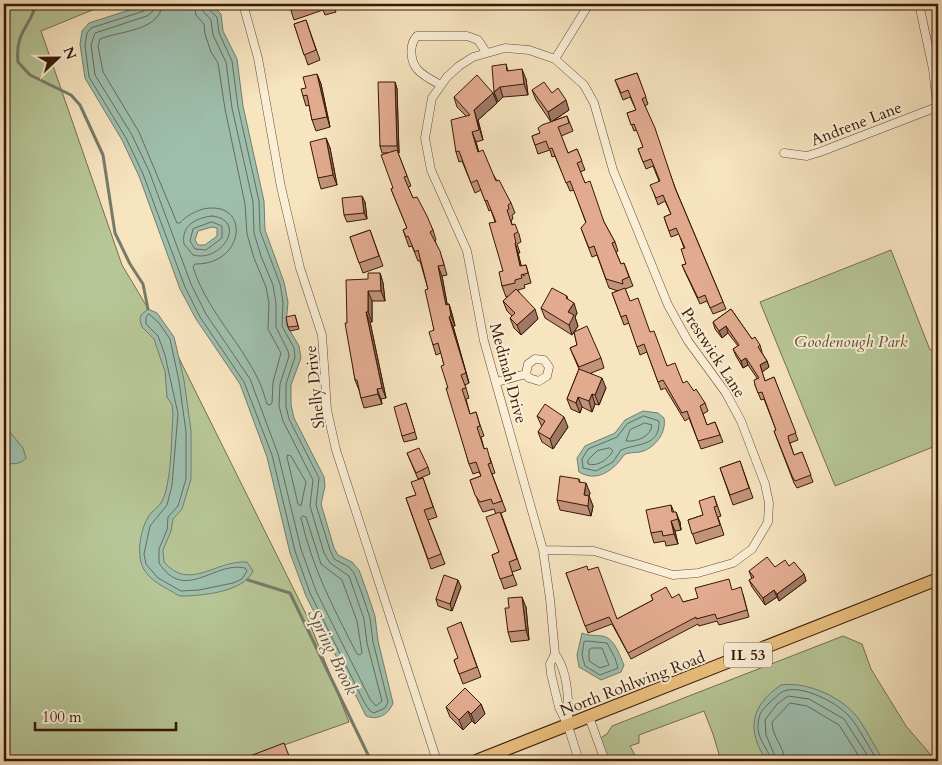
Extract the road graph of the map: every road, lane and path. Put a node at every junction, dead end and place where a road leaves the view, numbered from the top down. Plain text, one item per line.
1 (243, 4) edge
2 (590, 4) edge
3 (919, 4) edge
4 (486, 52) junction
5 (555, 59) junction
6 (441, 86) junction
7 (430, 105) joint
8 (938, 110) edge
9 (784, 153) dead end
10 (526, 374) dead end
11 (496, 382) junction
12 (543, 550) junction
13 (938, 580) edge
14 (555, 654) junction
15 (589, 717) junction
16 (568, 726) junction
17 (438, 761) edge
18 (476, 761) edge
19 (578, 761) edge
20 (605, 761) edge

1 - 17 street, Shelly Drive
2 - 5 street
3 - 8 street
4 - 5 street, Prestwick Lane
4 - 6 street, Prestwick Lane
4 - 6 street
5 - 12 street, Prestwick Lane
6 - 7 street, Prestwick Lane
7 - 11 street, Medinah Drive
8 - 9 street, Andrene Lane
10 - 11 street
11 - 12 street, Medinah Drive
12 - 14 street, Medinah Drive
13 - 15 main road, North Rohlwing Road / IL 53
14 - 16 street, Medinah Drive
14 - 16 street, Medinah Drive
15 - 16 main road, North Rohlwing Road / IL 53
15 - 20 street
16 - 18 main road, North Rohlwing Road / IL 53
16 - 19 street

